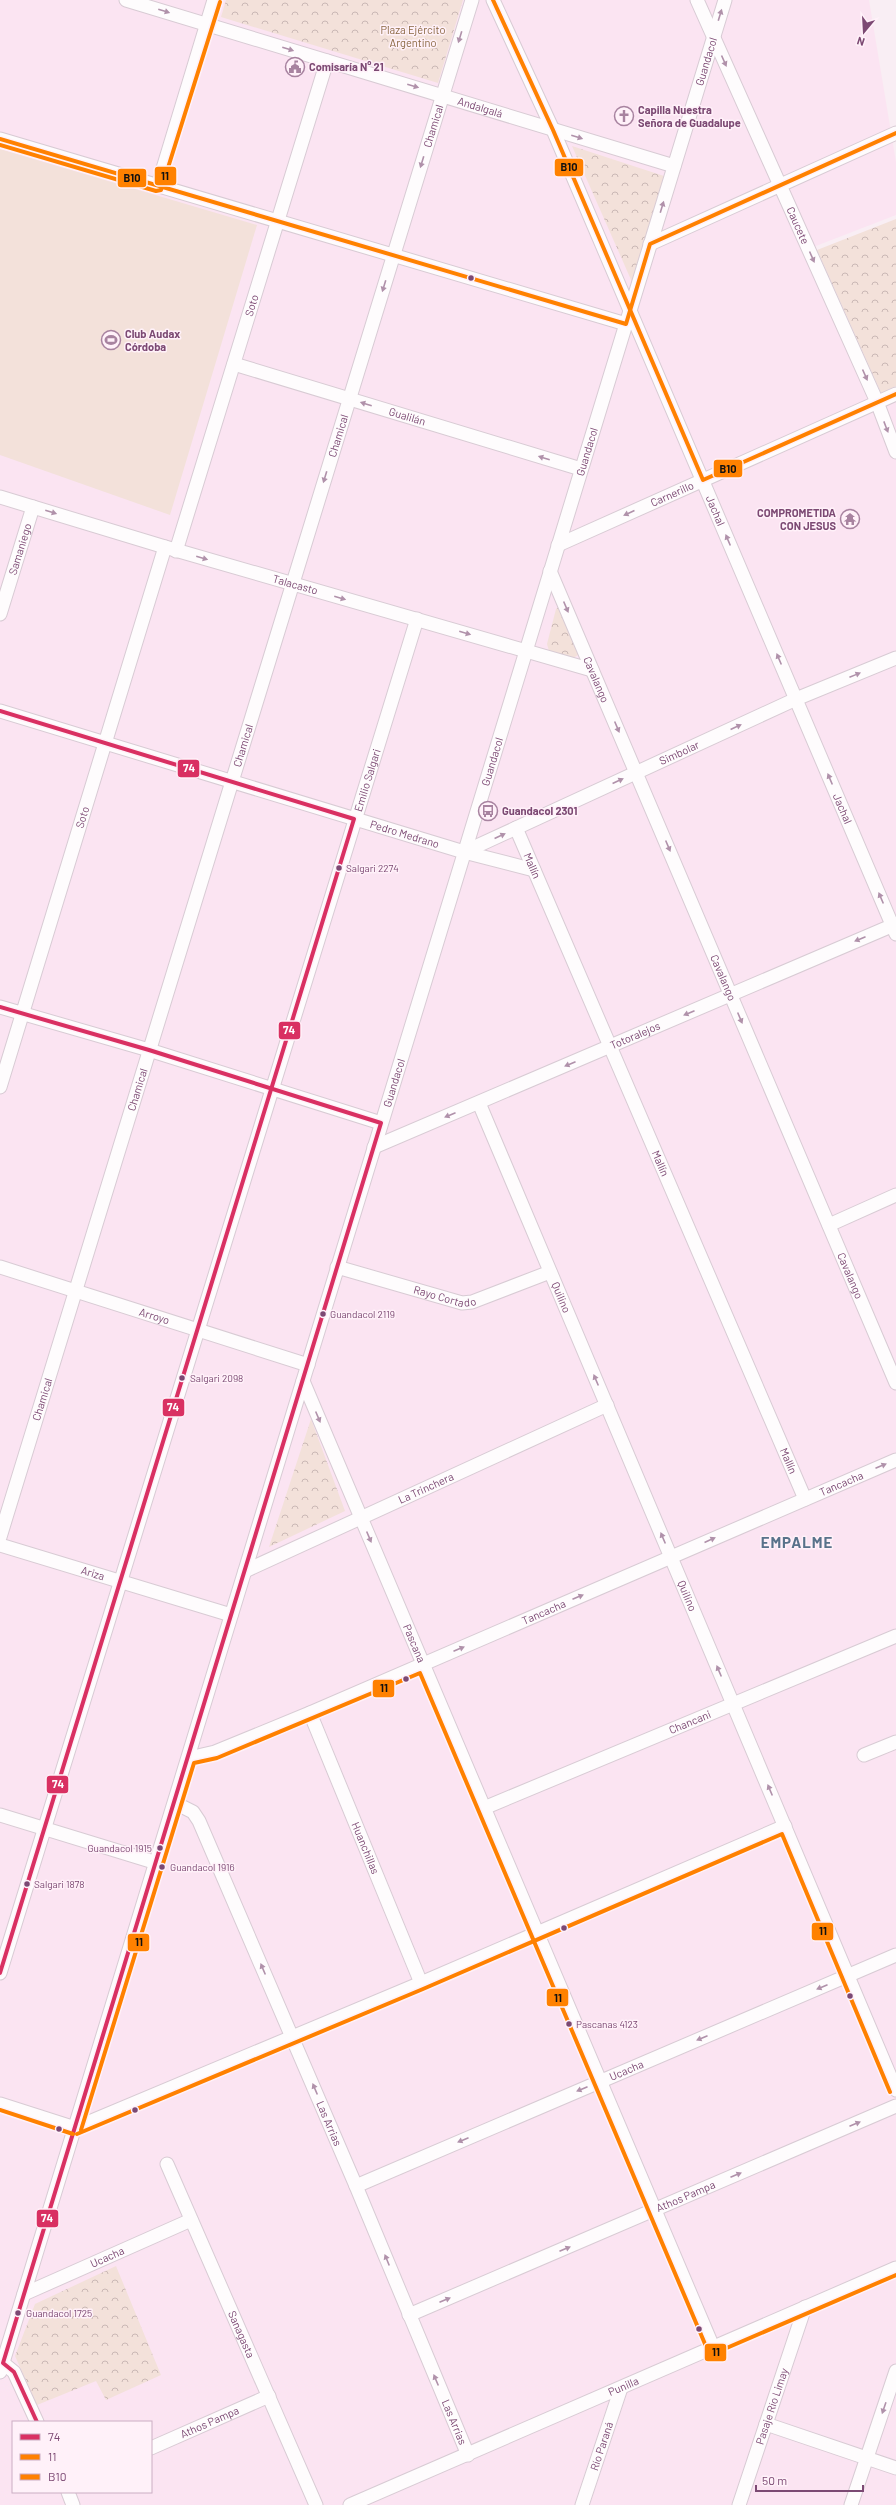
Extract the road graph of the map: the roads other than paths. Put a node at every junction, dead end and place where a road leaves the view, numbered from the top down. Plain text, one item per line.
1 (126, 0) edge
2 (214, 0) edge
3 (472, 0) edge
4 (493, 0) edge
5 (697, 0) edge
6 (725, 0) edge
7 (207, 24) junction
8 (714, 37) junction
9 (327, 61) junction
10 (442, 95) junction
11 (553, 130) junction
12 (896, 133) edge
13 (0, 139) edge
14 (674, 166) junction
15 (779, 184) junction
16 (158, 185) junction
17 (278, 221) junction
18 (650, 244) junction
19 (394, 254) junction
20 (630, 310) junction
21 (626, 324) junction
22 (234, 364) junction
23 (896, 394) edge
24 (349, 398) junction
25 (877, 402) junction
26 (896, 452) edge
27 (581, 469) junction
28 (703, 480) junction
29 (0, 497) edge
30 (33, 507) junction
31 (558, 544) junction
32 (170, 549) junction
33 (550, 571) junction
34 (292, 584) junction
35 (0, 614) edge
36 (417, 620) junction
37 (526, 651) junction
38 (896, 658) edge
39 (592, 670) junction
40 (796, 700) junction
41 (0, 711) edge
42 (105, 743) junction
43 (636, 773) junction
44 (231, 782) junction
45 (354, 819) junction
46 (516, 828) junction
47 (464, 852) junction
48 (534, 870) junction
49 (895, 928) edge
50 (731, 995) junction
51 (0, 1007) edge
52 (23, 1013) junction
53 (611, 1046) junction
54 (149, 1050) junction
55 (0, 1087) edge
56 (272, 1088) junction
57 (479, 1103) junction
58 (381, 1123) junction
59 (374, 1147) junction
60 (896, 1195) edge
61 (829, 1225) junction
62 (0, 1267) edge
63 (337, 1267) junction
64 (550, 1272) junction
65 (75, 1291) junction
66 (197, 1330) junction
67 (308, 1365) junction
68 (303, 1381) junction
69 (896, 1383) edge
70 (607, 1405) junction
71 (896, 1460) edge
72 (806, 1499) junction
73 (361, 1518) junction
74 (0, 1537) edge
75 (0, 1545) edge
76 (671, 1557) junction
77 (245, 1571) junction
78 (120, 1581) junction
79 (231, 1615) junction
80 (896, 1636) edge
81 (423, 1665) junction
82 (733, 1704) junction
83 (310, 1713) junction
84 (896, 1742) edge
85 (864, 1755) dead end
86 (189, 1758) junction
87 (175, 1803) junction
88 (484, 1808) junction
89 (0, 1815) edge
90 (785, 1826) junction
91 (44, 1829) junction
92 (156, 1863) junction
93 (537, 1933) junction
94 (896, 1955) edge
95 (0, 1972) edge
96 (848, 1976) junction
97 (421, 1983) junction
98 (293, 2037) junction
99 (600, 2082) junction
100 (896, 2090) edge
101 (0, 2104) edge
102 (896, 2106) edge
103 (75, 2128) junction
104 (167, 2164) dead end
105 (356, 2186) junction
106 (655, 2210) junction
107 (191, 2220) junction
108 (896, 2268) edge
109 (24, 2294) junction
110 (806, 2307) junction
111 (409, 2315) junction
112 (713, 2347) junction
113 (1, 2367) edge
114 (896, 2371) edge
115 (621, 2388) junction
116 (269, 2396) junction
117 (37, 2421) edge
118 (766, 2424) junction
119 (152, 2448) edge
120 (468, 2455) junction
121 (867, 2458) junction
122 (896, 2468) edge
123 (68, 2493) edge
124 (73, 2505) edge
125 (316, 2505) edge
126 (350, 2505) edge
127 (582, 2505) edge
128 (739, 2505) edge
129 (851, 2505) edge

1 -> 7 street, Andalgalá
2 - 7 street
3 -> 10 street, Chamical
4 - 11 street, Jachal
5 - 8 street, Caucete
8 -> 6 street, Guandacol
7 -> 9 street, Andalgalá
7 - 16 street
8 - 14 street, Guandacol
8 -> 15 street, Caucete
9 -> 10 street, Andalgalá
9 - 17 street, Soto
10 - 11 street, Andalgalá
10 -> 19 street, Chamical
11 -> 14 street, Andalgalá
11 - 20 street, Jachal
12 - 15 street
13 - 16 street
18 -> 14 street, Guandacol
15 - 18 street
15 -> 25 street, Caucete
16 - 17 street
17 - 19 street
17 - 22 street, Soto
18 - 20 street, Guandacol
19 - 21 street
19 -> 24 street, Chamical
20 - 21 street, Guandacol
20 - 28 street, Jachal
21 - 27 street, Guandacol
22 - 24 street, Gualilán
22 - 32 street, Soto
23 - 25 street, Carnerillo
27 -> 24 street, Gualilán
24 -> 34 street, Chamical
25 -> 26 street, Caucete
25 - 28 street, Carnerillo
27 - 31 street, Guandacol
28 -> 31 street, Carnerillo
40 -> 28 street, Jachal
29 - 30 street, Talacasto
30 -> 32 street, Talacasto
30 - 35 street, Samaniego
31 - 33 street, Guandacol
32 -> 34 street, Talacasto
32 - 42 street, Soto
33 - 37 street, Guandacol
33 -> 39 street, Cavalango
34 -> 36 street, Talacasto
34 - 44 street, Chamical
36 -> 37 street, Talacasto
36 - 45 street, Emilio Salgari
37 - 39 street, Talacasto
37 - 47 street, Guandacol
40 -> 38 street, Simbolar
39 -> 43 street, Cavalango
43 -> 40 street, Simbolar
49 -> 40 street, Jachal
41 - 42 street, Pedro Medrano
42 - 44 street, Pedro Medrano
42 - 52 street, Soto
46 -> 43 street, Simbolar
43 -> 50 street, Cavalango
44 - 45 street, Pedro Medrano
44 - 54 street, Chamical
45 - 47 street, Pedro Medrano
45 - 56 street, Emilio Salgari
47 -> 46 street, Simbolar
46 - 48 street, Mallín
47 - 48 street, Pedro Medrano
47 - 58 street, Guandacol
48 - 53 street, Mallín
49 -> 50 street, Totoralejos
50 -> 53 street, Totoralejos
50 -> 61 street, Cavalango
51 - 52 street
52 - 54 street
52 - 55 street, Soto
53 -> 57 street, Totoralejos
53 - 72 street, Mallín
54 - 56 street
54 - 65 street, Chamical
56 - 58 street
56 - 66 street, Emilio Salgari
57 -> 59 street, Totoralejos
57 - 64 street, Quilino
58 - 59 street, Guandacol
59 - 63 street, Guandacol
60 - 61 street
61 - 69 street, Cavalango
62 - 65 street, Arroyo
63 - 64 street, Rayo Cortado
63 - 67 street, Guandacol
70 -> 64 street, Quilino
65 - 66 street, Arroyo
65 - 74 street, Chamical
66 - 67 street, Arroyo
66 - 78 street, Emilio Salgari
67 - 68 street, Guandacol
68 -> 73 street, Pascana
68 - 77 street, Guandacol
70 - 73 street, La Trinchera
76 -> 70 street, Quilino
72 -> 71 street, Tancacha
76 -> 72 street, Tancacha
73 - 77 street, La Trinchera
73 -> 81 street, Pascana
75 - 78 street, Ariza
81 -> 76 street, Tancacha
82 -> 76 street, Quilino
77 - 79 street, Guandacol
78 - 79 street, Ariza
78 - 91 street, Emilio Salgari
79 - 86 street, Guandacol
80 - 82 street, Chancani
81 - 83 street, Tancacha
81 - 88 street, Pascana
82 - 88 street, Chancani
90 -> 82 street, Quilino
83 - 86 street, Tancacha
83 - 97 street, Huanchillas
84 - 85 street
86 - 87 street, Guandacol
87 - 92 street, Guandacol
98 -> 87 street, Las Arrias
88 - 93 street, Pascana
89 - 91 street
90 - 93 street
90 - 96 street, Quilino
91 - 92 street
91 - 95 street, Emilio Salgari
92 - 103 street, Guandacol
93 - 97 street
93 - 99 street, Pascana
94 - 96 street, Ucacha
96 -> 99 street, Ucacha
96 - 100 street, Quilino
97 - 98 street
98 - 103 street
105 -> 98 street, Las Arrias
99 -> 105 street, Ucacha
99 - 106 street, Pascana
101 - 103 street
106 -> 102 street, Athos Pampa
103 - 109 street, Guandacol
104 - 107 street, Sanagasta
111 -> 105 street, Las Arrias
111 -> 106 street, Athos Pampa
106 - 112 street, Pascana
107 - 109 street, Ucacha
107 - 116 street, Sanagasta
108 - 110 street, Punilla
109 - 113 street, Guandacol
110 - 112 street, Punilla
110 - 118 street, Pasaje Río Limay
120 -> 111 street, Las Arrias
112 - 115 street, Punilla
113 - 117 street
114 -> 121 street
115 - 120 street, Punilla
115 - 127 street, Río Paraná
116 - 119 street, Athos Pampa
116 - 125 street, Sanagasta
118 - 121 street
118 - 128 street, Pasaje Río Limay
120 - 126 street, Punilla
121 - 122 street
121 - 129 street
123 - 124 street

